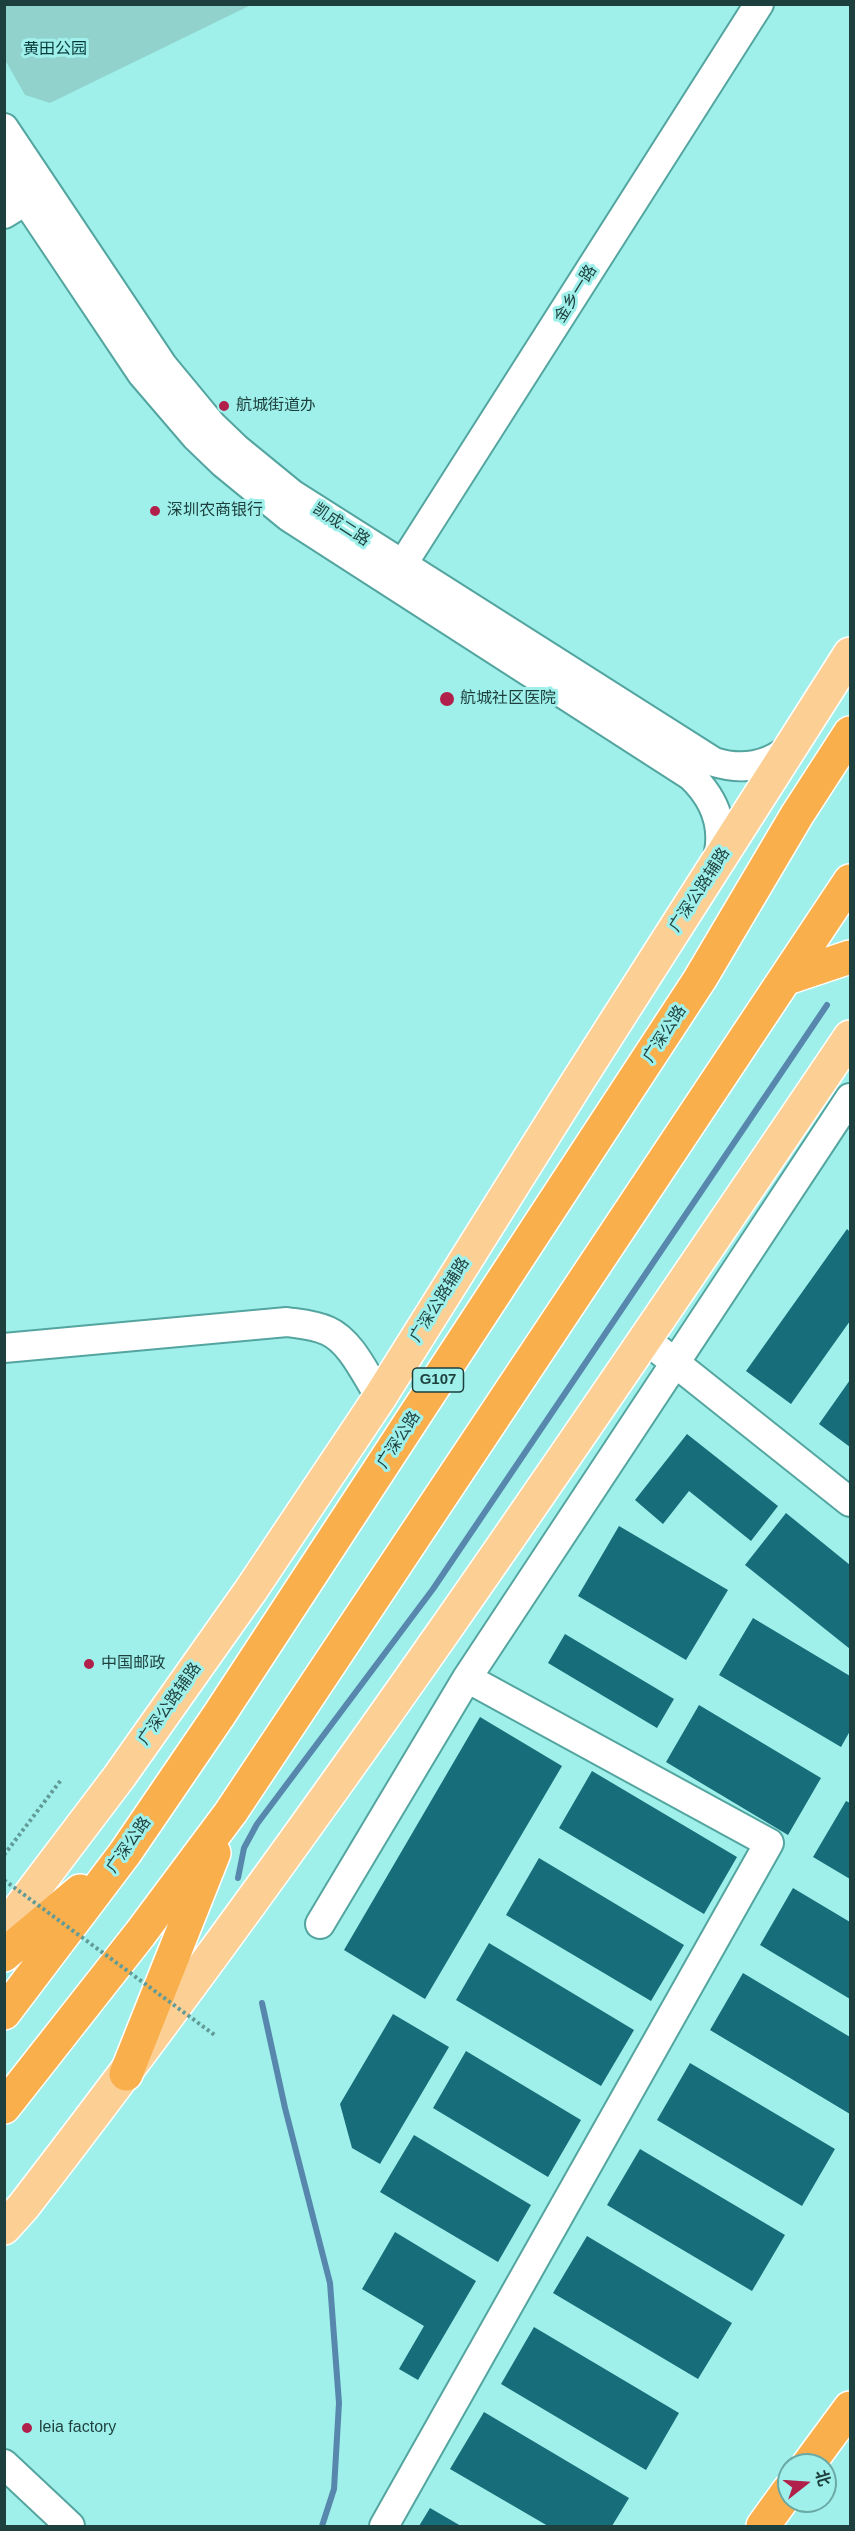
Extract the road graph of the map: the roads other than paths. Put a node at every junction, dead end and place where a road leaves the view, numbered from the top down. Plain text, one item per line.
1 (759, 4) edge
2 (4, 128) edge
3 (4, 168) edge
4 (25, 201) edge
5 (397, 574) junction
6 (850, 654) edge
7 (850, 733) edge
8 (793, 746) junction
9 (715, 866) junction
10 (850, 881) edge
11 (850, 893) edge
12 (821, 926) junction
13 (850, 957) edge
14 (787, 978) junction
15 (850, 1037) edge
16 (850, 1098) edge
17 (646, 1339) junction
18 (4, 1348) edge
19 (674, 1362) junction
20 (380, 1397) junction
21 (850, 1502) edge
22 (467, 1678) junction
23 (231, 1812) junction
24 (125, 1853) junction
25 (320, 1924) dead end
26 (4, 1929) edge
27 (4, 1955) edge
28 (4, 2013) edge
29 (126, 2074) junction
30 (4, 2107) edge
31 (4, 2228) edge
32 (850, 2408) edge
33 (817, 2453) edge
34 (4, 2464) edge
35 (777, 2507) edge
36 (70, 2526) edge
37 (384, 2526) edge
38 (763, 2526) edge

1 - 5 street, 金乡一路
2 - 4 street, 凯成二路
3 - 4 street, 凯成二路
4 - 5 street, 凯成二路
5 - 8 street, 凯成二路
5 - 9 street, 凯成二路
6 - 8 main road, 广深公路辅路
7 - 24 highway, 广深公路 / G107
8 - 9 main road, 广深公路辅路
9 - 20 main road, 广深公路辅路
10 - 12 highway
11 - 12 highway
12 - 14 highway
13 - 14 highway
14 - 23 highway
15 - 17 main road
16 - 19 street
17 - 19 street
17 - 29 main road
18 - 20 street
19 - 21 street
19 - 22 street
20 - 26 main road, 广深公路辅路
22 - 25 street
22 - 37 street
23 - 29 highway
23 - 30 highway
24 - 27 highway
24 - 28 highway, 广深公路 / G107
29 - 31 main road
32 - 33 highway
34 - 36 street
35 - 38 highway

